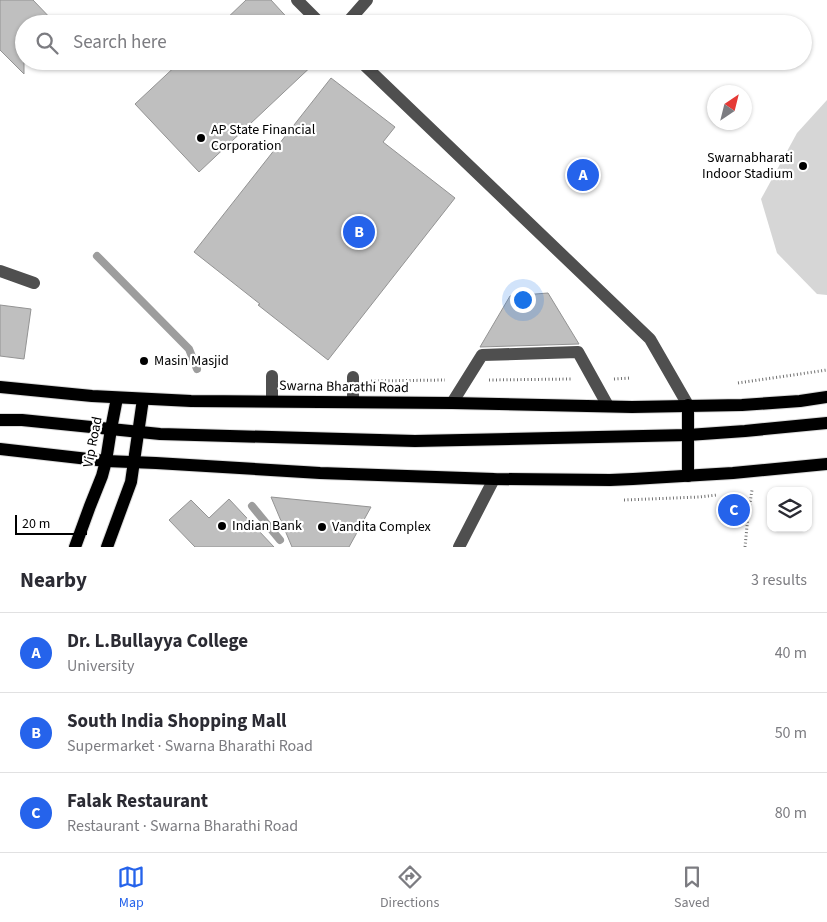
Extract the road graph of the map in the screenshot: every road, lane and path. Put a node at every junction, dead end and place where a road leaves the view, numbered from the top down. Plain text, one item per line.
1 (297, 0) edge
2 (367, 0) edge
3 (312, 15) edge
4 (354, 15) edge
5 (369, 70) edge
6 (0, 270) edge
7 (34, 283) dead end
8 (827, 370) edge
9 (272, 376) dead end
10 (353, 377) dead end
11 (738, 384) dead end
12 (0, 387) edge
13 (827, 397) edge
14 (117, 398) junction
15 (143, 399) junction
16 (272, 401) junction
17 (353, 402) junction
18 (452, 403) junction
19 (688, 405) junction
20 (608, 406) junction
21 (0, 420) edge
22 (827, 423) edge
23 (111, 429) junction
24 (138, 432) junction
25 (688, 434) junction
26 (0, 449) edge
27 (106, 462) junction
28 (134, 462) junction
29 (827, 464) edge
30 (688, 476) junction
31 (494, 479) junction
32 (752, 490) dead end
33 (75, 547) edge
34 (108, 547) edge
35 (459, 547) edge
36 (745, 547) edge

1 - 3 street
2 - 4 street
5 - 19 street
6 - 7 street
8 - 11 path
9 - 16 street
10 - 17 street
12 - 14 main road, Swarna Bharathi Road
13 - 19 main road, Swarna Bharathi Road
14 - 15 main road, Swarna Bharathi Road
14 - 23 main road, Vip Road
15 - 16 main road, Swarna Bharathi Road
15 - 24 main road
16 - 17 main road, Swarna Bharathi Road
17 - 18 main road, Swarna Bharathi Road
18 - 20 main road, Swarna Bharathi Road
18 - 20 street
19 - 20 main road, Swarna Bharathi Road
19 - 25 main road
21 - 23 main road
22 - 25 main road
23 - 24 main road
23 - 27 main road, Vip Road
24 - 25 main road
24 - 28 main road
25 - 30 main road
26 - 27 main road
27 - 28 main road
27 - 33 main road, Vip Road
28 - 31 main road
28 - 34 main road
29 - 30 main road
30 - 31 main road
31 - 35 street
32 - 36 path

